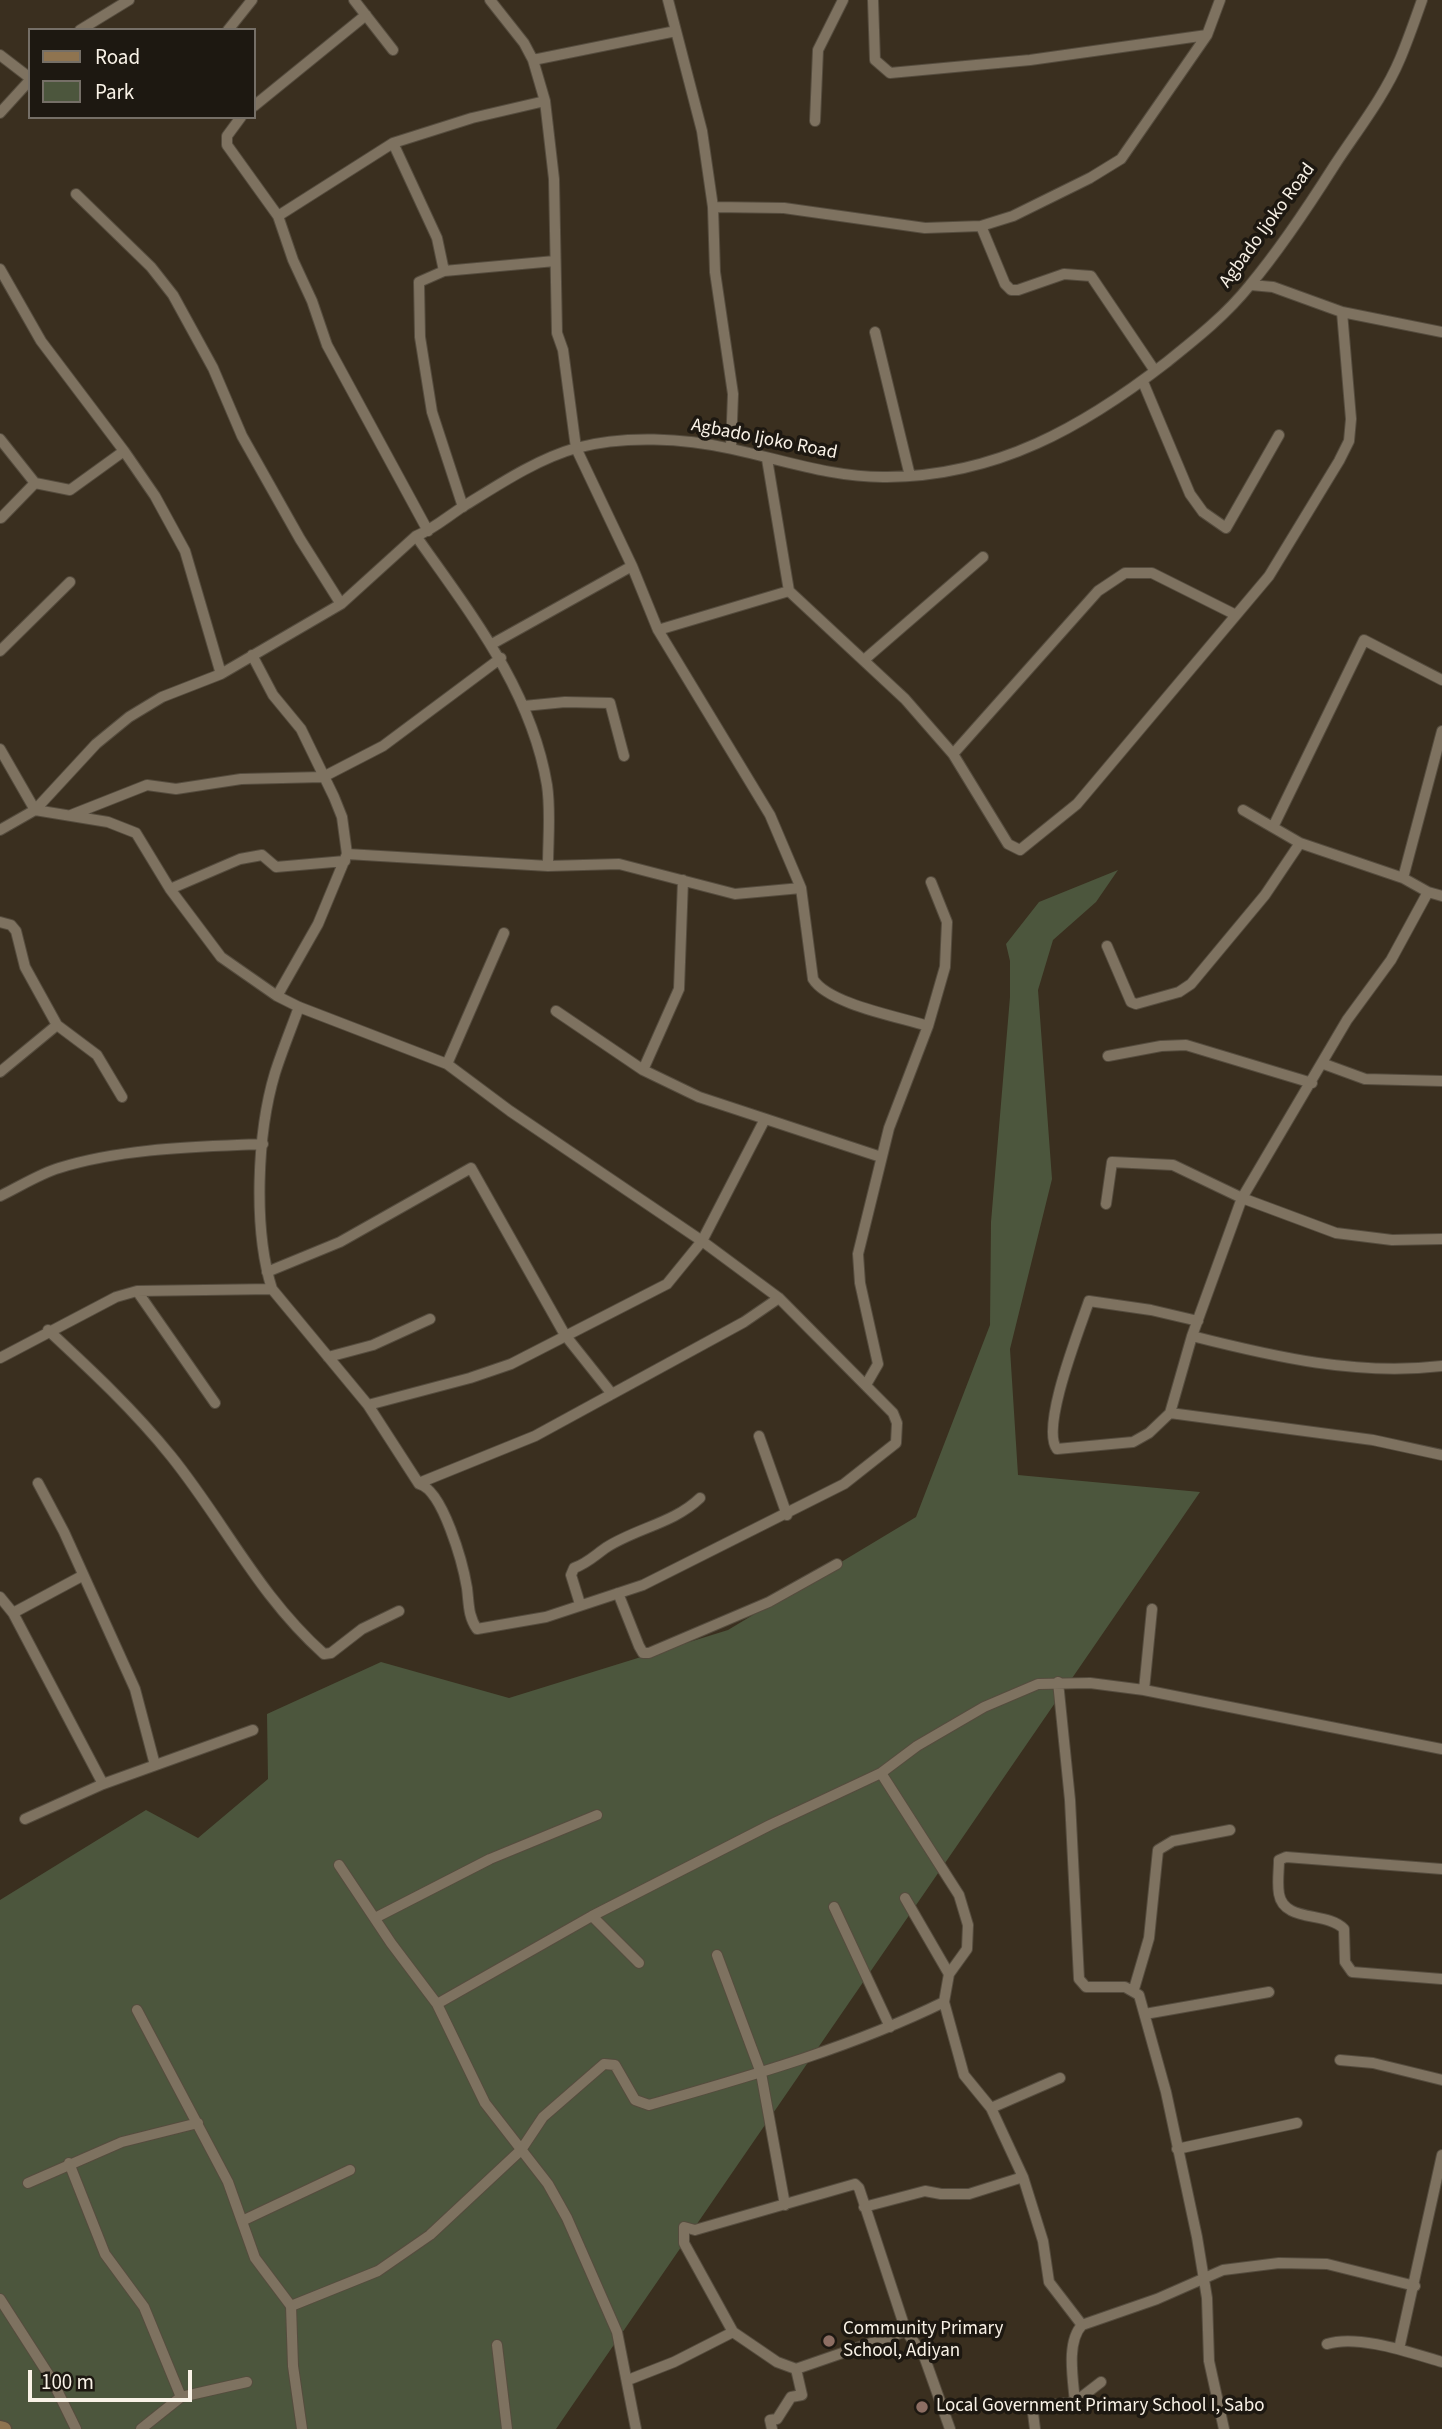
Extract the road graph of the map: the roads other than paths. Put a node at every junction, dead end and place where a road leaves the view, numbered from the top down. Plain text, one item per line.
1 (129, 0) edge
2 (252, 0) edge
3 (354, 0) edge
4 (489, 0) edge
5 (668, 0) edge
6 (843, 0) edge
7 (873, 0) edge
8 (1220, 0) edge
9 (1422, 0) edge
10 (366, 15) junction
11 (83, 28) edge
12 (230, 28) edge
13 (676, 31) junction
14 (1207, 34) junction
15 (393, 50) dead end
16 (0, 55) edge
17 (533, 60) junction
18 (28, 77) edge
19 (28, 81) edge
20 (545, 101) junction
21 (256, 104) edge
22 (0, 113) edge
23 (239, 119) edge
24 (815, 121) dead end
25 (393, 143) junction
26 (76, 194) dead end
27 (712, 207) junction
28 (278, 216) junction
29 (981, 226) junction
30 (555, 261) junction
31 (0, 269) edge
32 (444, 271) junction
33 (1251, 285) junction
34 (1342, 312) junction
35 (875, 332) dead end
36 (1442, 332) edge
37 (1155, 371) junction
38 (1143, 382) junction
39 (1279, 435) dead end
40 (0, 439) edge
41 (576, 448) junction
42 (731, 448) junction
43 (124, 451) junction
44 (767, 459) junction
45 (910, 476) junction
46 (36, 483) junction
47 (463, 507) junction
48 (1, 518) edge
49 (428, 531) junction
50 (416, 536) junction
51 (983, 557) dead end
52 (632, 566) junction
53 (70, 582) dead end
54 (789, 591) junction
55 (341, 604) junction
56 (1236, 615) junction
57 (657, 629) junction
58 (492, 644) junction
59 (0, 651) edge
60 (252, 655) junction
61 (501, 658) junction
62 (864, 660) junction
63 (221, 674) junction
64 (1442, 680) edge
65 (524, 706) junction
66 (1442, 731) edge
67 (0, 749) edge
68 (953, 754) junction
69 (624, 757) dead end
70 (323, 777) junction
71 (35, 810) junction
72 (1243, 810) dead end
73 (71, 816) junction
74 (1273, 827) junction
75 (0, 830) edge
76 (1300, 843) junction
77 (346, 857) junction
78 (548, 866) junction
79 (1403, 878) junction
80 (683, 880) junction
81 (931, 882) dead end
82 (801, 888) junction
83 (170, 889) junction
84 (1428, 892) junction
85 (1442, 896) edge
86 (0, 922) edge
87 (503, 933) dead end
88 (1107, 946) dead end
89 (277, 996) junction
90 (299, 1007) junction
91 (556, 1011) dead end
92 (57, 1025) junction
93 (928, 1026) junction
94 (1108, 1056) dead end
95 (447, 1064) junction
96 (1324, 1064) junction
97 (643, 1070) junction
98 (0, 1072) edge
99 (1442, 1081) edge
100 (1312, 1083) junction
101 (122, 1097) dead end
102 (765, 1119) junction
103 (262, 1144) junction
104 (881, 1157) junction
105 (0, 1196) edge
106 (1242, 1198) junction
107 (1106, 1204) dead end
108 (1442, 1239) edge
109 (702, 1241) junction
110 (267, 1272) junction
111 (272, 1289) junction
112 (137, 1291) junction
113 (779, 1298) junction
114 (430, 1319) dead end
115 (1198, 1321) junction
116 (48, 1330) junction
117 (565, 1335) junction
118 (1192, 1336) junction
119 (328, 1357) junction
120 (0, 1358) edge
121 (1442, 1366) edge
122 (866, 1384) junction
123 (612, 1394) junction
124 (215, 1403) dead end
125 (368, 1405) junction
126 (1170, 1413) junction
127 (759, 1436) dead end
128 (1442, 1455) edge
129 (38, 1483) dead end
130 (419, 1483) junction
131 (701, 1498) dead end
132 (787, 1515) junction
133 (837, 1564) dead end
134 (82, 1576) junction
135 (618, 1593) junction
136 (0, 1597) edge
137 (579, 1604) junction
138 (1152, 1609) dead end
139 (399, 1611) dead end
140 (13, 1613) junction
141 (1058, 1682) junction
142 (1144, 1690) junction
143 (253, 1730) dead end
144 (1442, 1749) edge
145 (155, 1765) junction
146 (881, 1773) junction
147 (103, 1784) junction
148 (597, 1815) dead end
149 (25, 1818) dead end
150 (1230, 1830) dead end
151 (339, 1865) dead end
152 (1442, 1869) edge
153 (905, 1898) dead end
154 (834, 1906) dead end
155 (592, 1916) junction
156 (375, 1918) junction
157 (718, 1955) dead end
158 (639, 1963) dead end
159 (949, 1974) junction
160 (1442, 1979) edge
161 (1134, 1989) junction
162 (1269, 1992) dead end
163 (944, 2002) junction
164 (437, 2004) junction
165 (136, 2010) dead end
166 (1144, 2014) junction
167 (890, 2027) junction
168 (1340, 2060) dead end
169 (761, 2073) junction
170 (1060, 2078) dead end
171 (1442, 2080) edge
172 (990, 2108) junction
173 (198, 2123) junction
174 (1297, 2123) dead end
175 (1177, 2148) junction
176 (521, 2150) junction
177 (1442, 2155) edge
178 (69, 2163) junction
179 (350, 2170) dead end
180 (1023, 2177) junction
181 (28, 2183) dead end
182 (785, 2205) junction
183 (864, 2207) junction
184 (242, 2221) junction
185 (1202, 2280) junction
186 (1415, 2286) junction
187 (0, 2299) edge
188 (290, 2306) junction
189 (1082, 2325) junction
190 (906, 2331) junction
191 (733, 2332) junction
192 (1327, 2344) dead end
193 (497, 2345) dead end
194 (1399, 2349) junction
195 (1442, 2362) edge
196 (796, 2369) junction
197 (628, 2380) junction
198 (247, 2382) dead end
199 (1101, 2382) dead end
200 (181, 2397) junction
201 (1075, 2402) junction
202 (76, 2429) edge
203 (141, 2429) edge
204 (302, 2429) edge
205 (507, 2429) edge
206 (636, 2429) edge
207 (772, 2429) edge
208 (950, 2429) edge
209 (1035, 2429) edge
210 (1224, 2429) edge

1 - 11 street
2 - 12 street
3 - 10 street
4 - 17 street
5 - 13 street
6 - 24 street
7 - 14 street
8 - 14 street
9 - 33 street, Agbado Ijoko Road
10 - 15 street
10 - 21 street
13 - 17 street
13 - 27 street
14 - 29 street
16 - 18 street
17 - 20 street
19 - 22 street
20 - 25 street
20 - 30 street
23 - 28 street
25 - 28 street
25 - 32 street
26 - 55 street
27 - 29 street
27 - 42 street
28 - 49 street
29 - 37 street
30 - 32 street
30 - 41 street
31 - 43 street
32 - 47 street
33 - 34 street
33 - 37 street, Agbado Ijoko Road
34 - 36 street
34 - 56 street
35 - 45 street
37 - 38 street, Agbado Ijoko Road
38 - 39 street
38 - 45 street, Agbado Ijoko Road
40 - 46 street
41 - 42 street, Agbado Ijoko Road
41 - 47 street, Agbado Ijoko Road
41 - 52 street
42 - 44 street, Agbado Ijoko Road
43 - 46 street
43 - 63 street
44 - 45 street, Agbado Ijoko Road
44 - 54 street
46 - 48 street
47 - 49 street, Agbado Ijoko Road
49 - 50 street, Agbado Ijoko Road
50 - 55 street, Agbado Ijoko Road
50 - 58 street
51 - 62 street
52 - 57 street
52 - 58 street
53 - 59 street
54 - 57 street
54 - 62 street
55 - 60 street, Agbado Ijoko Road
56 - 68 street
56 - 68 street
57 - 82 street
58 - 61 street
60 - 63 street, Agbado Ijoko Road
60 - 70 street
61 - 65 street
61 - 70 street
62 - 68 street
63 - 71 street, Agbado Ijoko Road
64 - 74 street
65 - 69 street
65 - 78 street
66 - 79 street
67 - 71 street
70 - 73 street
70 - 77 street
71 - 73 street
71 - 75 street, Agbado Ijoko Road
72 - 74 street
73 - 83 street
74 - 76 street
76 - 79 street
76 - 88 street
77 - 78 street
77 - 83 street
77 - 89 street
78 - 80 street
79 - 84 street
80 - 82 street
80 - 97 street
81 - 93 street
82 - 93 street
83 - 89 street
84 - 85 street
84 - 96 street
86 - 92 street
87 - 95 street
89 - 90 street
90 - 95 street
90 - 103 street
91 - 97 street
92 - 98 street
92 - 101 street
93 - 104 street
94 - 100 street
95 - 109 street
96 - 99 street
96 - 100 street
97 - 102 street
100 - 106 street
102 - 104 street
102 - 109 street
103 - 105 street
103 - 110 street
104 - 122 street
106 - 107 street
106 - 108 street
106 - 115 street
109 - 113 street
109 - 117 street
110 - 111 street
110 - 117 street
111 - 112 street
111 - 119 street
112 - 116 street
112 - 124 street
113 - 122 street
113 - 123 street
114 - 119 street
115 - 118 street
115 - 126 street
116 - 120 street
116 - 139 street
117 - 123 street
117 - 125 street
118 - 121 street
118 - 126 street
119 - 125 street
122 - 132 street
123 - 130 street
125 - 130 street
126 - 128 street
127 - 132 street
129 - 134 street
130 - 137 street
131 - 137 street
132 - 135 street
133 - 135 street
134 - 140 street
134 - 145 street
135 - 137 street
136 - 140 street
138 - 142 street
140 - 147 street
141 - 142 street
141 - 146 street
141 - 161 street
142 - 144 street
143 - 145 street
145 - 147 street
146 - 155 street
146 - 159 street
147 - 149 street
148 - 156 street
150 - 161 street
151 - 156 street
152 - 160 street
153 - 159 street
154 - 167 street
155 - 158 street
155 - 164 street
156 - 164 street
157 - 169 street
159 - 163 street
161 - 166 street
162 - 166 street
163 - 167 street
163 - 172 street
164 - 176 street
165 - 173 street
166 - 175 street
167 - 169 street
168 - 171 street
169 - 176 street
169 - 182 street
170 - 172 street
172 - 180 street
173 - 178 street
173 - 184 street
174 - 175 street
175 - 185 street
176 - 188 street
176 - 197 street
177 - 186 street
178 - 181 street
178 - 200 street
179 - 184 street
180 - 183 street
180 - 189 street
182 - 183 street
182 - 191 street
183 - 190 street
184 - 188 street
185 - 186 street
185 - 189 street
185 - 210 street
186 - 194 street
187 - 202 street
188 - 204 street
189 - 201 street
190 - 196 street
190 - 208 street
191 - 196 street
191 - 197 street
192 - 194 street
193 - 205 street
194 - 195 street
196 - 207 street
197 - 206 street
198 - 200 street
199 - 201 street
200 - 203 street
201 - 209 street

